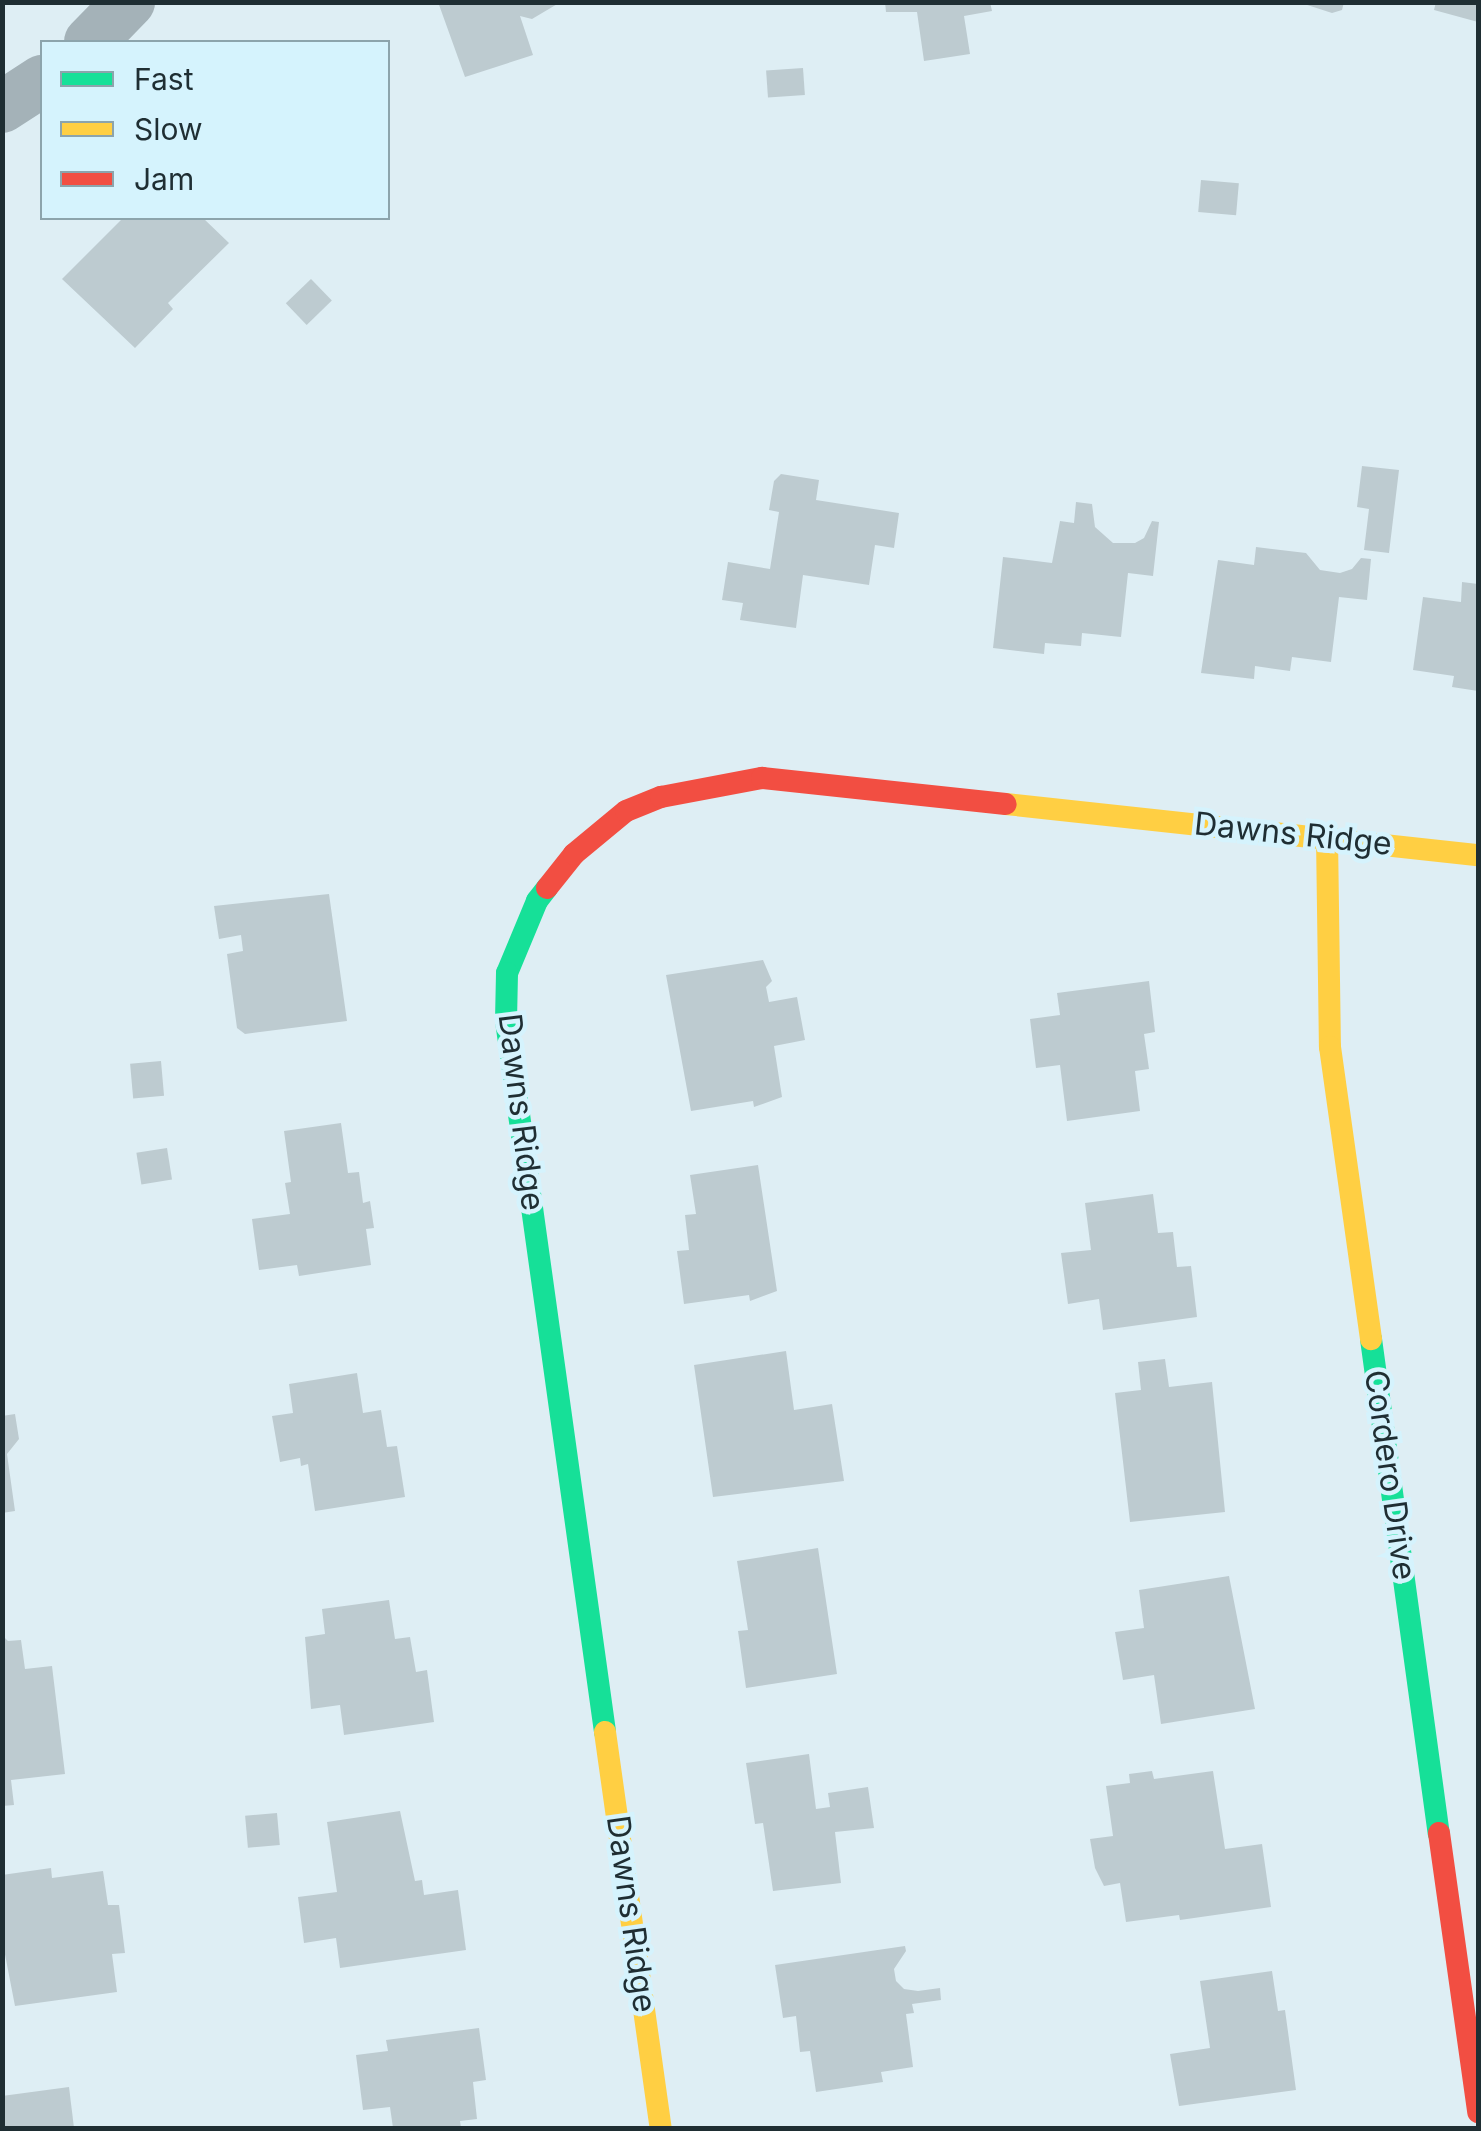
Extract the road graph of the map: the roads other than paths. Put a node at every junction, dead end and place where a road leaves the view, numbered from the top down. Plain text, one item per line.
1 (129, 2) edge
2 (92, 40) edge
3 (40, 82) edge
4 (2, 107) edge
5 (1327, 837) junction
6 (1478, 854) edge
7 (1478, 2112) edge
8 (662, 2128) edge

1 - 2 street
3 - 4 street
5 - 6 street, Dawns Ridge
5 - 7 street, Cordero Drive
5 - 8 street, Dawns Ridge

